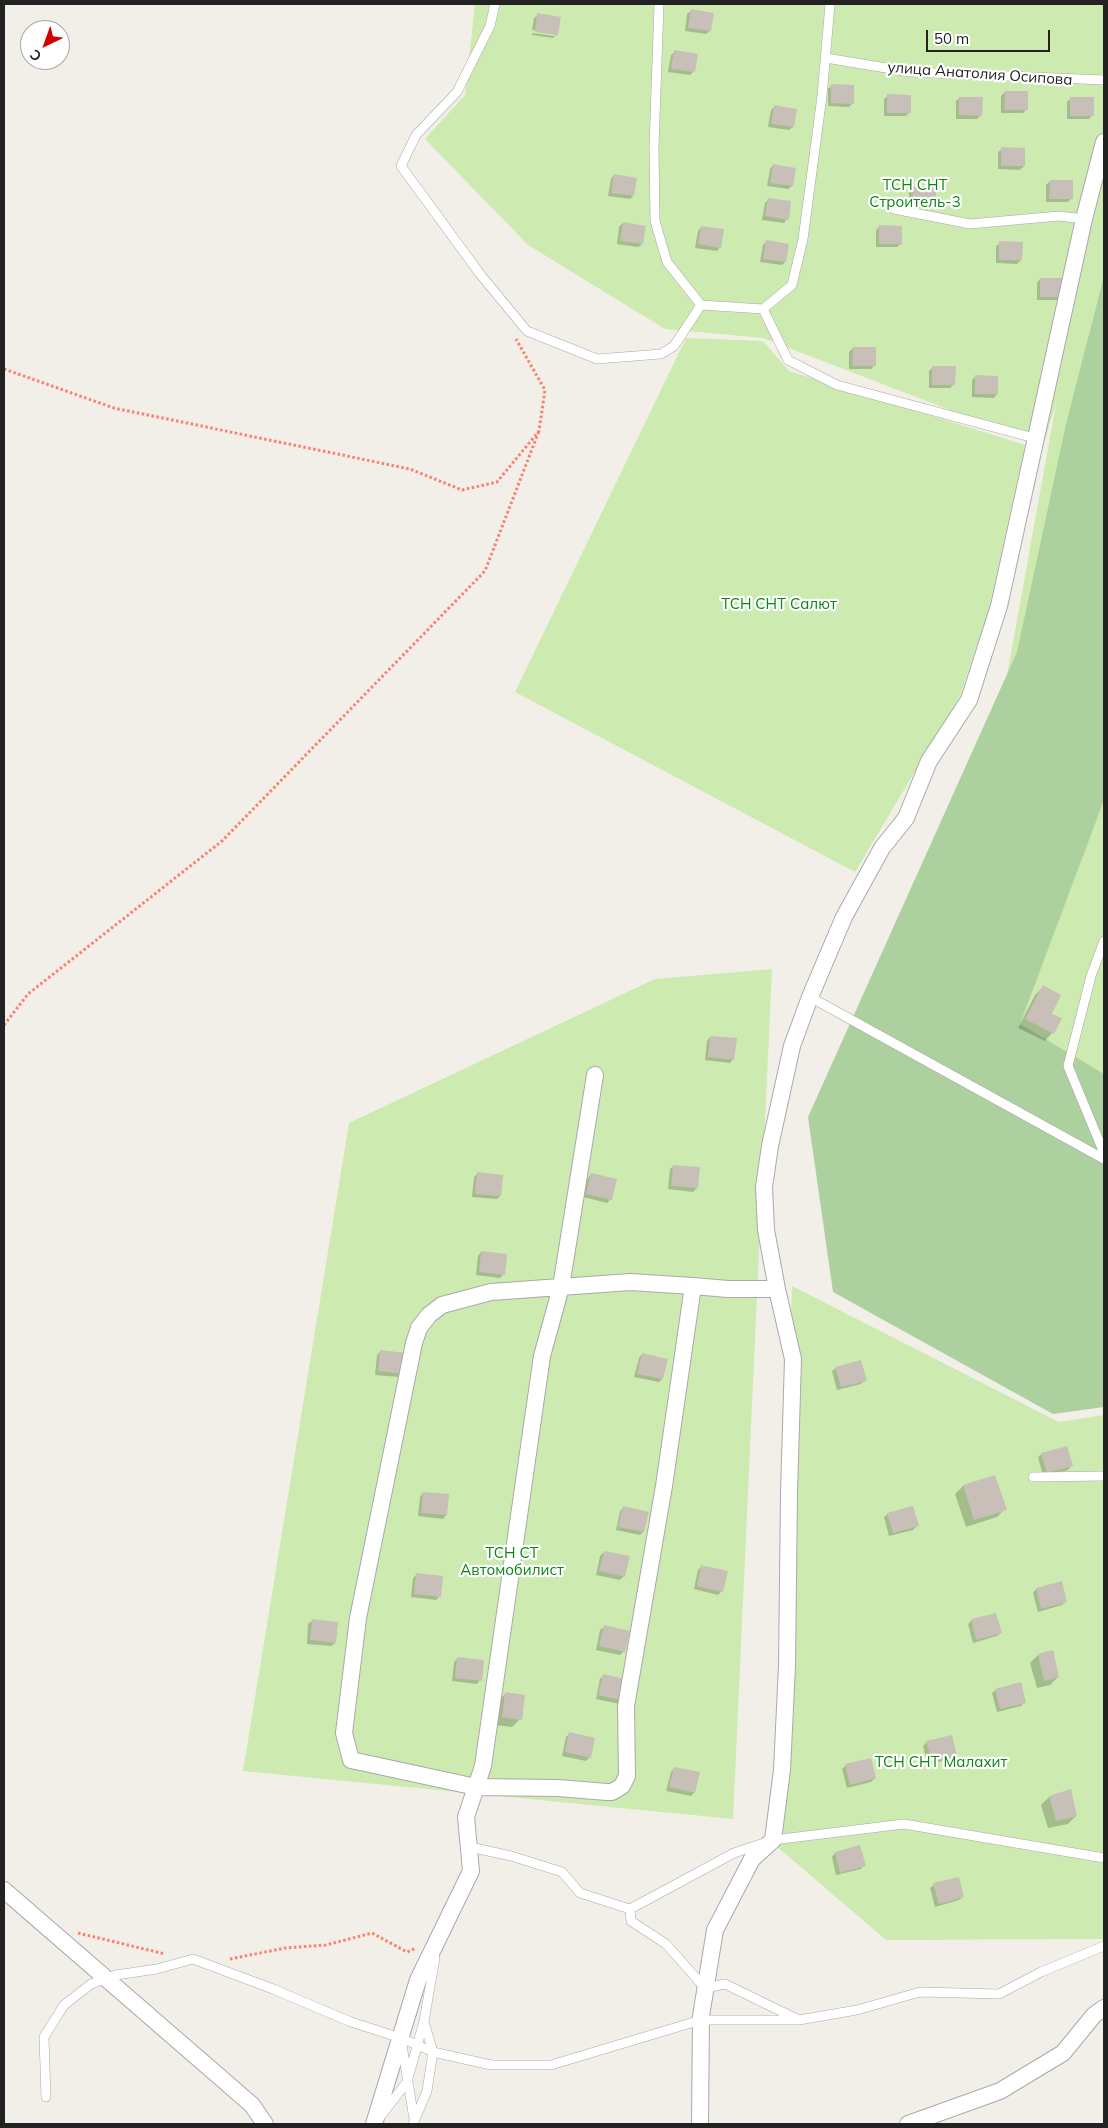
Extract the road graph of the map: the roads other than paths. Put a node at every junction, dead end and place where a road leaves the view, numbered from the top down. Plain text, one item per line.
1 (495, 4) edge
2 (659, 4) edge
3 (830, 4) edge
4 (826, 58) junction
5 (1104, 80) edge
6 (1104, 142) edge
7 (894, 209) dead end
8 (1084, 219) junction
9 (701, 305) junction
10 (763, 309) junction
11 (1034, 438) junction
12 (1104, 941) edge
13 (810, 997) junction
14 (595, 1075) dead end
15 (1104, 1153) edge
16 (1104, 1159) edge
17 (694, 1286) junction
18 (560, 1287) junction
19 (777, 1289) junction
20 (1104, 1476) edge
21 (1033, 1477) dead end
22 (476, 1787) junction
23 (773, 1840) junction
24 (470, 1847) junction
25 (1104, 1858) edge
26 (4, 1890) edge
27 (630, 1909) junction
28 (438, 1940) junction
29 (1104, 1946) edge
30 (106, 1979) junction
31 (705, 1988) junction
32 (1104, 2008) edge
33 (701, 2020) junction
34 (798, 2020) junction
35 (424, 2021) junction
36 (401, 2038) junction
37 (417, 2045) junction
38 (433, 2052) junction
39 (407, 2082) junction
40 (46, 2097) dead end
41 (414, 2123) edge
42 (265, 2124) edge
43 (375, 2124) edge
44 (700, 2124) edge
45 (908, 2124) edge

1 - 9 lane
2 - 9 lane
3 - 4 lane
4 - 5 lane, улица Анатолия Осипова
4 - 10 lane
6 - 8 street
7 - 8 lane
8 - 11 street
9 - 10 lane
10 - 11 lane
11 - 13 street
12 - 15 lane
13 - 16 lane
13 - 19 street
14 - 18 street
17 - 18 street
17 - 19 street
17 - 22 street
18 - 22 street
18 - 22 street
19 - 23 street
20 - 21 lane
22 - 24 street
23 - 25 lane
23 - 27 lane
23 - 31 street
24 - 27 lane
24 - 28 street
26 - 30 street
27 - 31 lane
28 - 35 lane
28 - 36 street
29 - 34 lane
30 - 36 lane
30 - 40 lane
30 - 42 street
31 - 33 street
31 - 34 lane
32 - 45 street
33 - 34 lane
33 - 38 lane
33 - 44 street
35 - 37 lane
35 - 38 lane
36 - 37 lane
36 - 39 lane
36 - 43 street
37 - 38 lane
37 - 39 lane
38 - 41 lane
39 - 41 lane
39 - 43 lane

